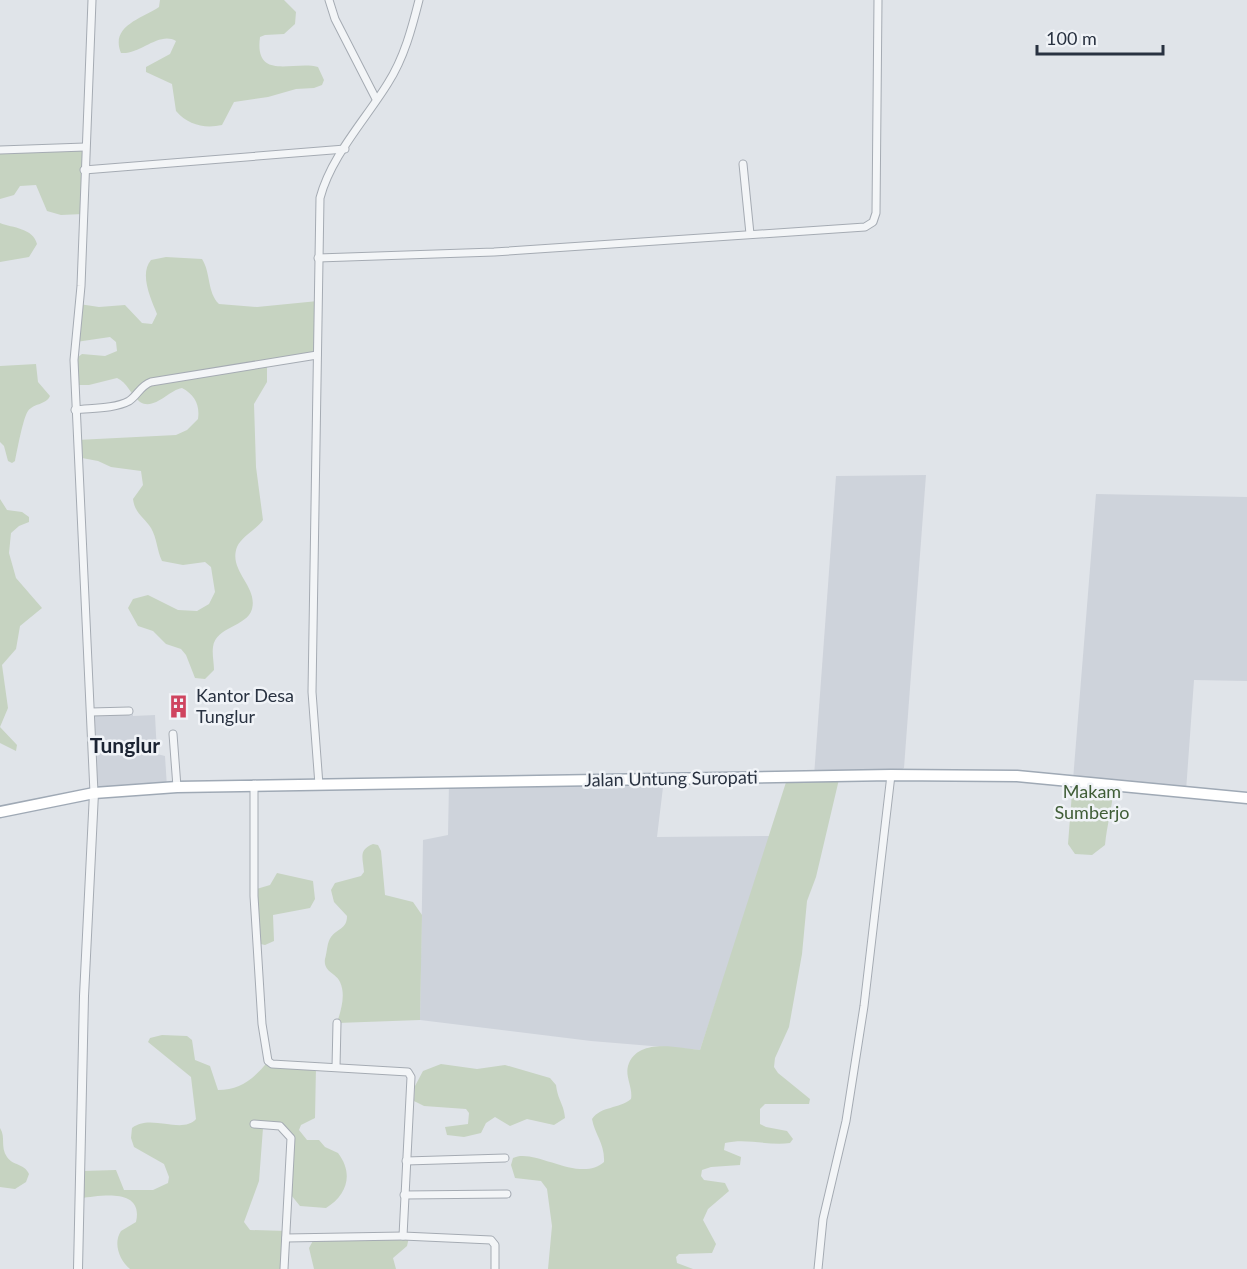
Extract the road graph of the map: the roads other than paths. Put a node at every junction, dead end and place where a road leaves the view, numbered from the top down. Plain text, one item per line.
1 (92, 0) edge
2 (329, 0) edge
3 (419, 0) edge
4 (878, 0) edge
5 (376, 99) junction
6 (85, 147) junction
7 (345, 149) junction
8 (0, 150) edge
9 (743, 164) dead end
10 (84, 170) junction
11 (750, 234) junction
12 (318, 258) junction
13 (317, 355) junction
14 (75, 410) junction
15 (129, 711) dead end
16 (92, 712) junction
17 (173, 734) dead end
18 (891, 775) junction
19 (254, 784) junction
20 (319, 785) junction
21 (177, 787) junction
22 (94, 793) junction
23 (1247, 798) edge
24 (0, 812) edge
25 (337, 1023) dead end
26 (336, 1067) junction
27 (254, 1124) dead end
28 (505, 1158) dead end
29 (406, 1161) junction
30 (507, 1194) dead end
31 (404, 1195) junction
32 (403, 1236) junction
33 (286, 1238) junction
34 (78, 1269) edge
35 (284, 1269) edge
36 (495, 1269) edge
37 (818, 1269) edge

1 - 6 street
2 - 5 street
3 - 5 street
4 - 11 street
5 - 7 street
6 - 8 street
6 - 10 street
7 - 10 street
7 - 12 street
9 - 11 street
10 - 14 street
11 - 12 street
12 - 13 street
13 - 14 street
13 - 20 street
14 - 16 street
15 - 16 street
16 - 22 street
17 - 21 street
18 - 20 main road, Jalan Untung Suropati
18 - 23 main road, Jalan Untung Suropati
18 - 37 street
19 - 20 main road, Jalan Untung Suropati
19 - 21 main road, Jalan Untung Suropati
19 - 26 street
21 - 22 main road, Jalan Untung Suropati
22 - 24 main road, Jalan Untung Suropati
22 - 34 street
25 - 26 street
26 - 29 street
27 - 33 street
28 - 29 street
29 - 31 street
30 - 31 street
31 - 32 street
32 - 33 street
32 - 36 street
33 - 35 street

